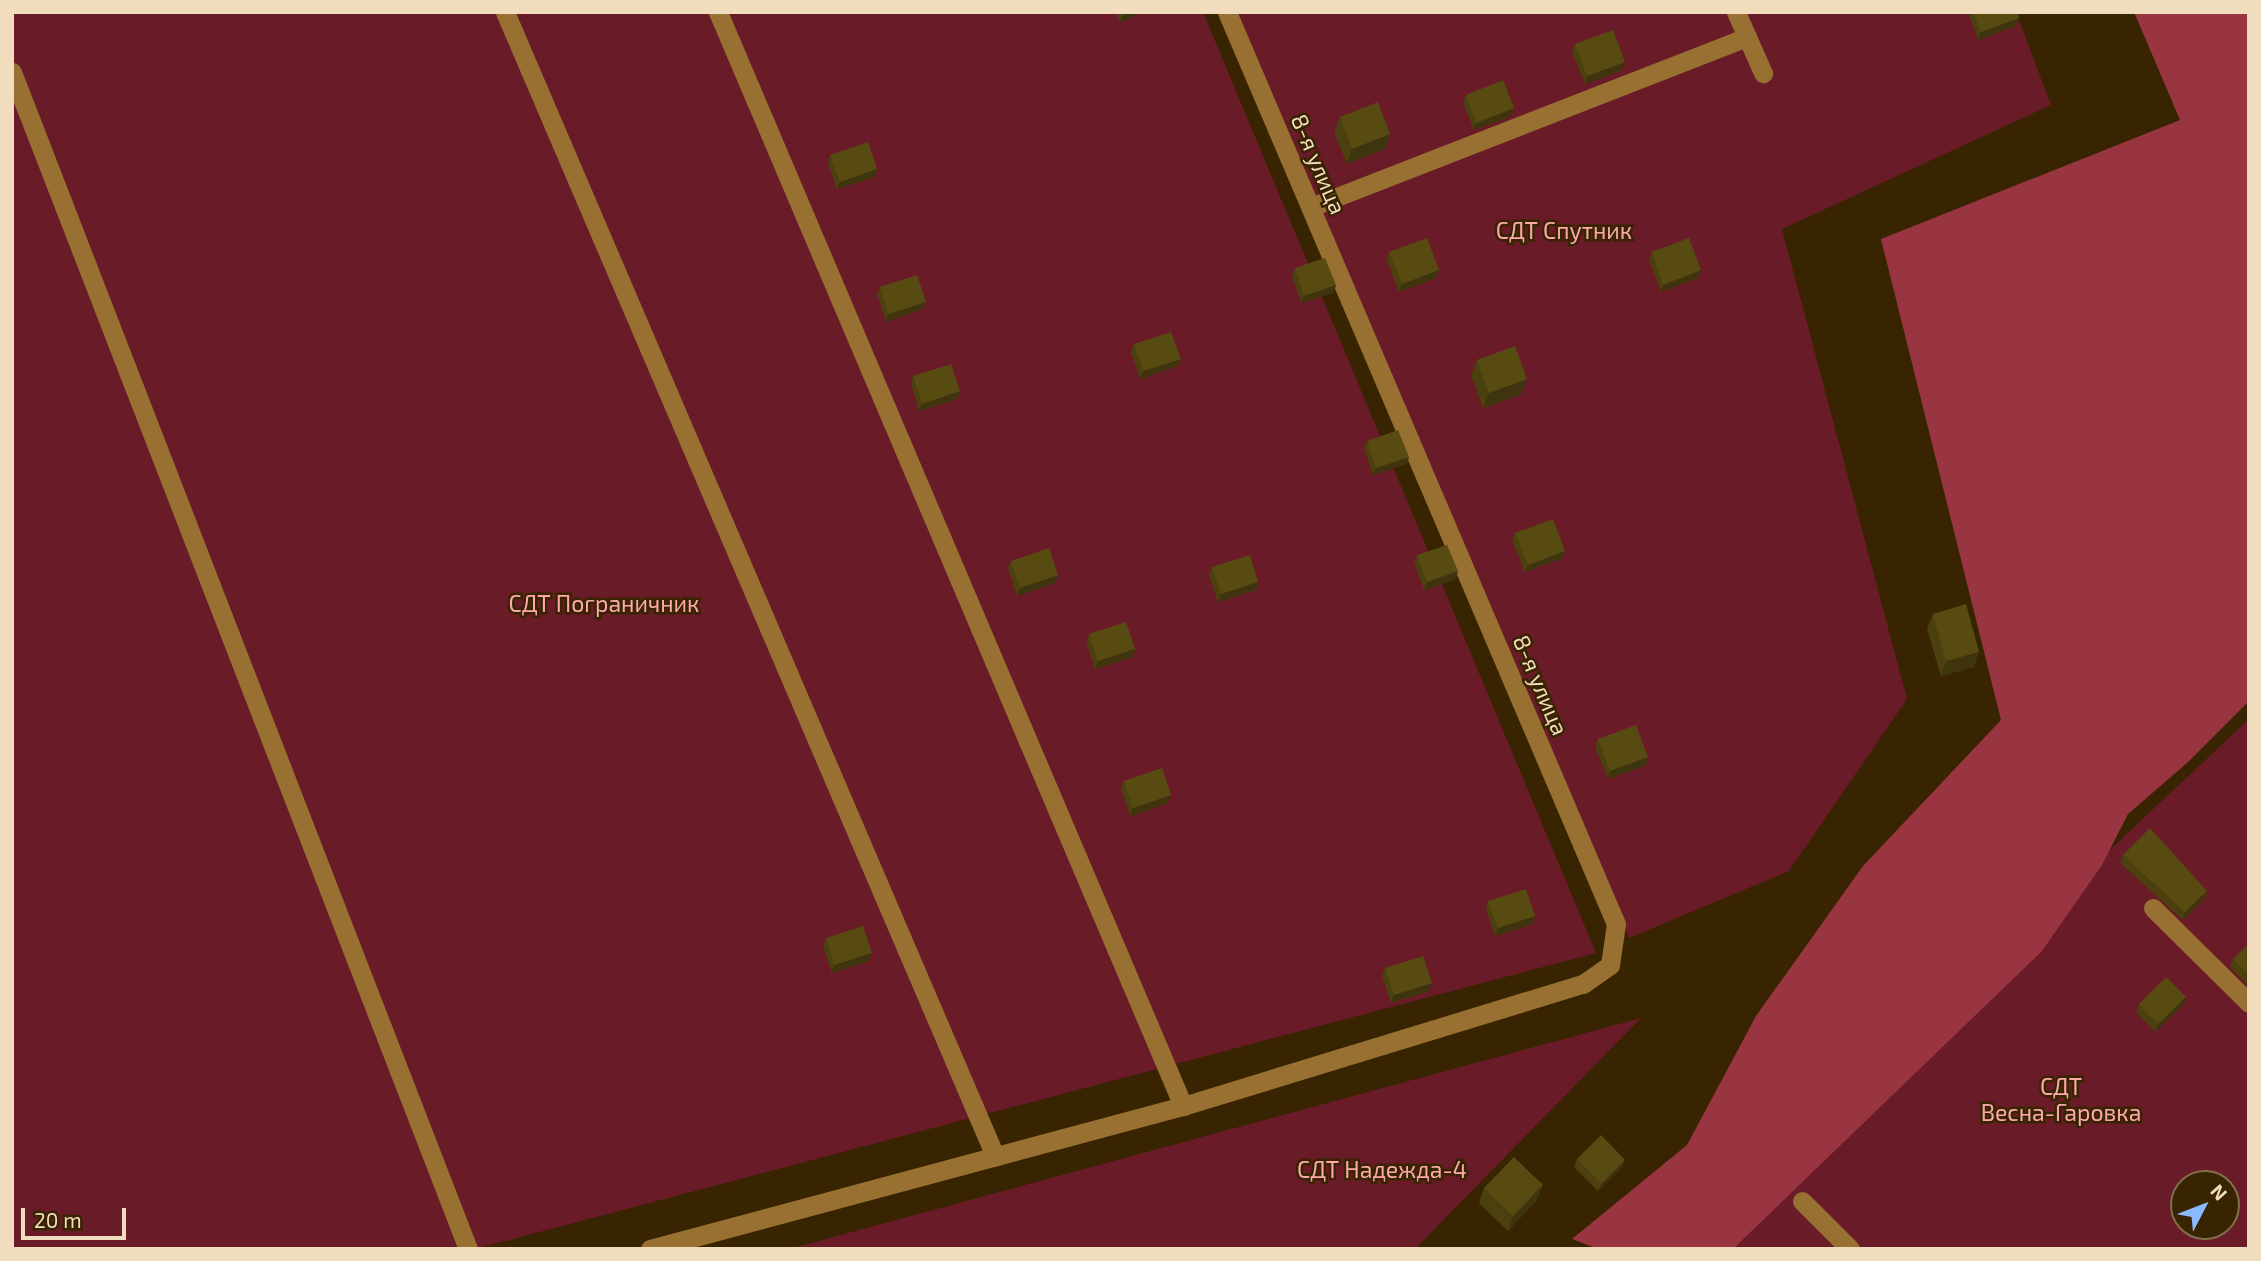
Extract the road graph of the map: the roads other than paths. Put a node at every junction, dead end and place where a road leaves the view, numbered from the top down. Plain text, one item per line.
1 (505, 12) edge
2 (718, 12) edge
3 (1227, 12) edge
4 (1737, 12) edge
5 (1747, 37) junction
6 (12, 72) edge
7 (1763, 73) dead end
8 (1311, 207) junction
9 (2153, 908) dead end
10 (2249, 1003) edge
11 (1183, 1106) junction
12 (995, 1156) junction
13 (1802, 1201) dead end
14 (468, 1249) edge
15 (650, 1249) edge
16 (1850, 1249) edge

1 - 12 street
2 - 11 street
3 - 8 street, 8-я улица
4 - 5 street
5 - 7 street
5 - 8 street
6 - 14 street
8 - 11 street, 8-я улица
9 - 10 street
11 - 12 street, 8-я улица
12 - 15 street, 8-я улица
13 - 16 street

